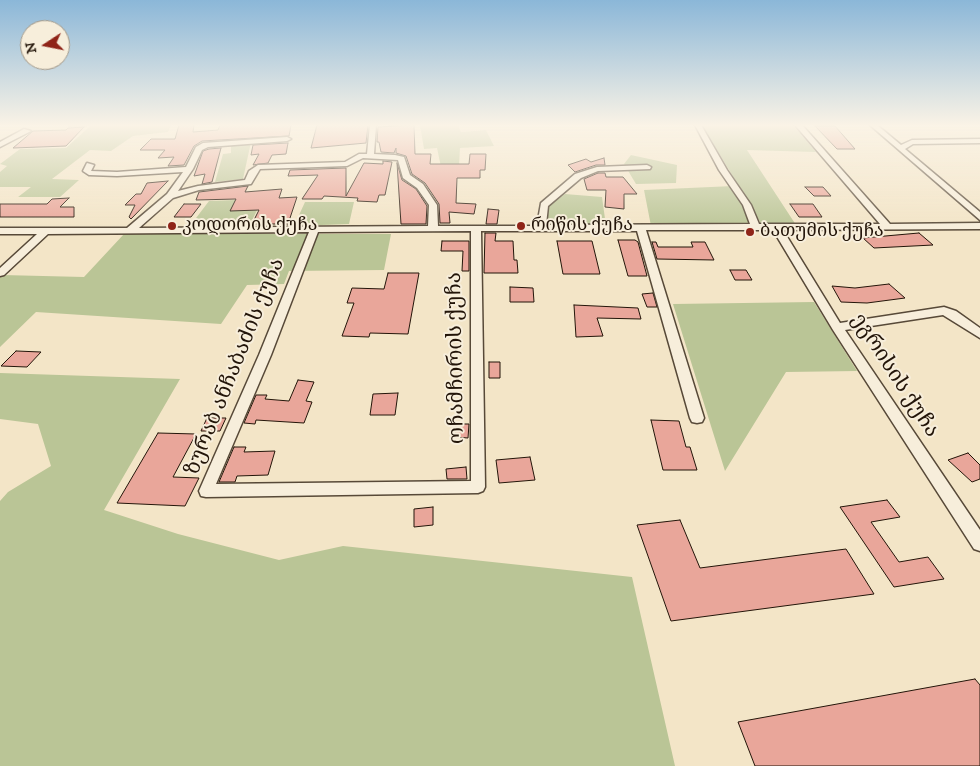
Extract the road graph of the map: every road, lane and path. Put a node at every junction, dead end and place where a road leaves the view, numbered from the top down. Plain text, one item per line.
1 (193, 161) edge
2 (353, 161) edge
3 (402, 161) edge
4 (718, 161) edge
5 (829, 161) edge
6 (916, 161) edge
7 (90, 165) dead end
8 (647, 167) dead end
9 (189, 169) junction
10 (170, 196) junction
11 (980, 217) edge
12 (887, 226) junction
13 (980, 226) edge
14 (756, 228) junction
15 (777, 228) junction
16 (433, 229) junction
17 (476, 229) junction
18 (541, 229) junction
19 (641, 229) junction
20 (314, 230) junction
21 (0, 231) edge
22 (45, 231) junction
23 (129, 231) junction
24 (0, 274) edge
25 (837, 327) junction
26 (980, 334) edge
27 (697, 418) dead end
28 (478, 487) joint
29 (980, 544) edge

1 - 9 street
2 - 10 street
3 - 16 street
4 - 14 street
5 - 12 street
6 - 11 street
7 - 9 street
8 - 18 street
9 - 10 street
10 - 23 street
12 - 13 street
12 - 15 street
14 - 15 street
14 - 19 street
15 - 25 street, ეგრისის ქუჩა
16 - 17 street
16 - 20 street
17 - 18 street
17 - 28 street, ოჩამჩირის ქუჩა
18 - 19 street
19 - 27 street
20 - 23 street
20 - 28 street, ზურაბ ანჩაბაძის ქუჩა
21 - 22 street
22 - 23 street
22 - 24 street
25 - 26 street
25 - 29 street, ეგრისის ქუჩა

